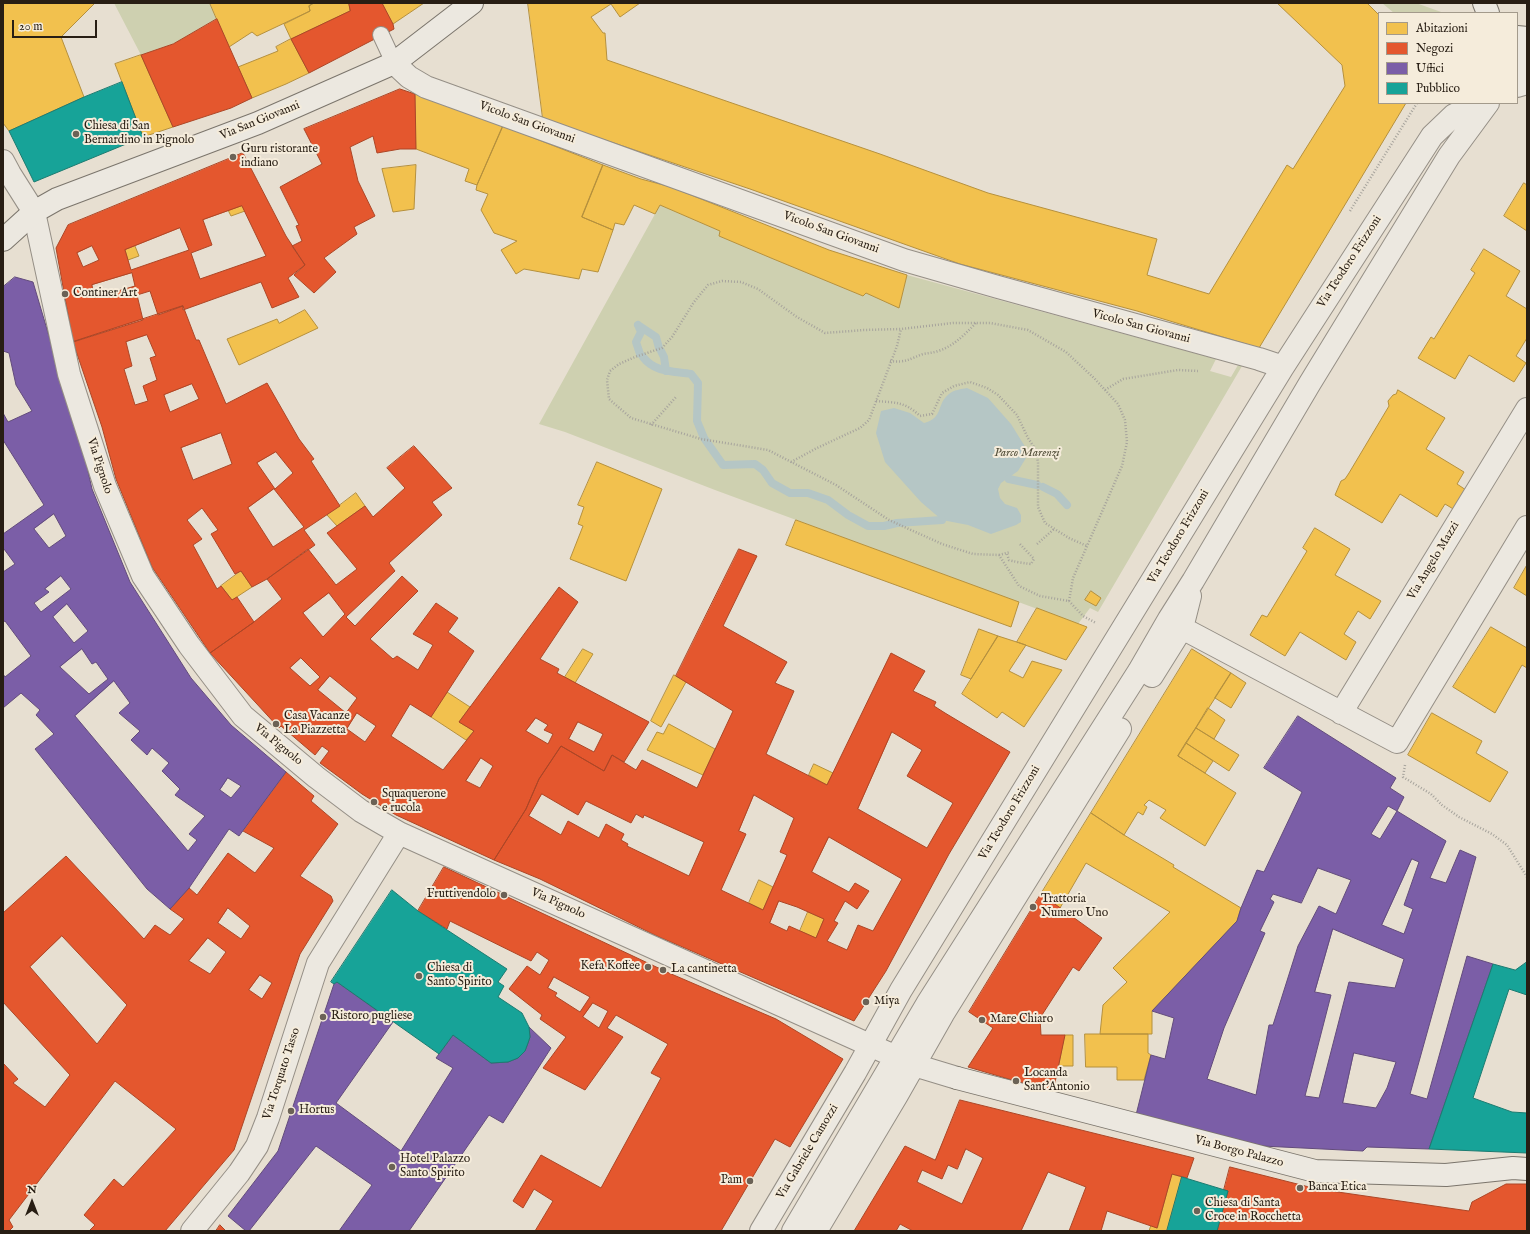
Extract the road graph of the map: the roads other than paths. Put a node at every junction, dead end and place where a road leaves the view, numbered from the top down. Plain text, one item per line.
1 (472, 3) edge
2 (381, 35) dead end
3 (1527, 54) edge
4 (394, 63) junction
5 (1518, 65) edge
6 (1476, 104) edge
7 (1487, 104) edge
8 (3, 161) edge
9 (34, 212) junction
10 (3, 240) edge
11 (1283, 367) junction
12 (1527, 409) edge
13 (1527, 527) edge
14 (1176, 623) junction
15 (1341, 713) junction
16 (399, 833) junction
17 (867, 1043) junction
18 (905, 1061) junction
19 (889, 1090) junction
20 (1527, 1169) edge
21 (192, 1231) edge
22 (761, 1231) edge
23 (793, 1231) edge
24 (816, 1231) edge

1 - 4 street, Via San Giovanni
2 - 4 lane
3 - 5 street
4 - 9 street, Via San Giovanni
4 - 11 street, Vicolo San Giovanni
6 - 11 street, Via Teodoro Frizzoni
7 - 14 street
8 - 9 street, Via Pignolo
9 - 10 street, Via San Giovanni
9 - 16 street, Via Pignolo
11 - 17 street, Via Teodoro Frizzoni
12 - 15 street, Via Angelo Mazzi
13 - 15 street
14 - 15 street
14 - 18 street
16 - 17 street, Via Pignolo
16 - 21 street, Via Torquato Tasso
17 - 18 street, Via Pignolo
17 - 22 street, Via Gabriele Camozzi
18 - 19 street
18 - 20 street, Via Borgo Palazzo
19 - 23 street
19 - 24 street

